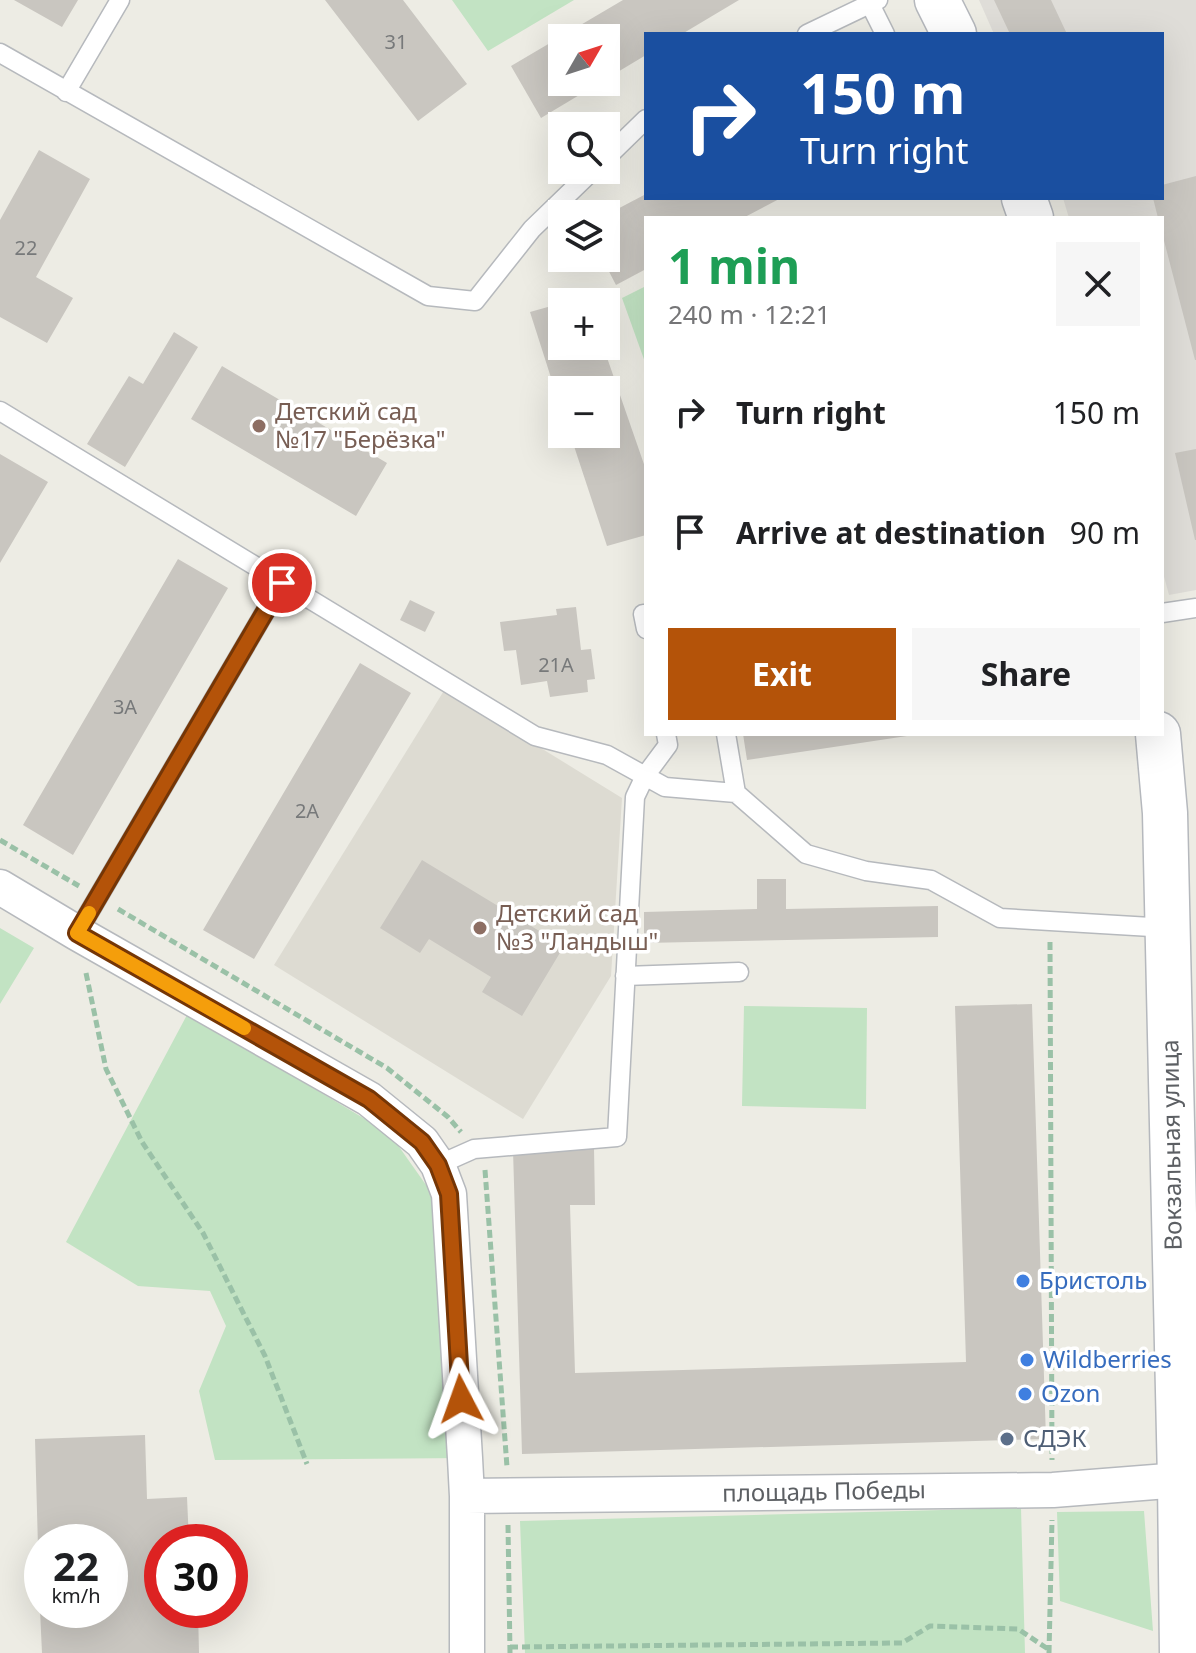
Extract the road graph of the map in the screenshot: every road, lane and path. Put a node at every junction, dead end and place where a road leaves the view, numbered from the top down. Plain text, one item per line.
1 (120, 0) edge
2 (937, 0) edge
3 (874, 2) edge
4 (811, 32) edge
5 (884, 32) edge
6 (953, 32) edge
7 (0, 53) edge
8 (66, 92) junction
9 (644, 121) edge
10 (620, 144) edge
11 (579, 184) edge
12 (0, 411) edge
13 (282, 583) junction
14 (1196, 608) edge
15 (1164, 613) edge
16 (666, 736) edge
17 (726, 736) edge
18 (1158, 736) edge
19 (645, 776) junction
20 (736, 793) junction
21 (0, 840) edge
22 (0, 887) edge
23 (98, 897) junction
24 (1051, 921) junction
25 (1168, 928) junction
26 (77, 933) junction
27 (739, 972) dead end
28 (625, 976) junction
29 (474, 1149) junction
30 (438, 1165) junction
31 (307, 1464) dead end
32 (1052, 1464) dead end
33 (1188, 1475) edge
34 (508, 1495) junction
35 (467, 1496) junction
36 (1052, 1516) dead end
37 (510, 1650) edge
38 (1049, 1651) edge
39 (467, 1653) edge
40 (1182, 1653) edge

1 - 8 lane
2 - 6 street
3 - 4 lane
3 - 5 lane
7 - 8 lane
8 - 11 lane
9 - 10 lane
12 - 13 lane
13 - 19 lane
13 - 23 lane
14 - 15 lane
16 - 19 lane
17 - 20 lane
18 - 25 street, Вокзальная улица
19 - 20 lane
19 - 28 lane
20 - 24 lane
21 - 23 path
22 - 26 street
23 - 26 lane
23 - 29 path
24 - 25 lane
24 - 32 path
25 - 33 street, Вокзальная улица
26 - 30 street
26 - 31 path
27 - 28 lane
28 - 29 lane
29 - 30 lane
29 - 34 path
30 - 35 street
33 - 34 street, площадь Победы
33 - 40 street, Вокзальная улица
34 - 35 street, площадь Победы
34 - 37 path
35 - 39 street
36 - 38 path
37 - 38 path

